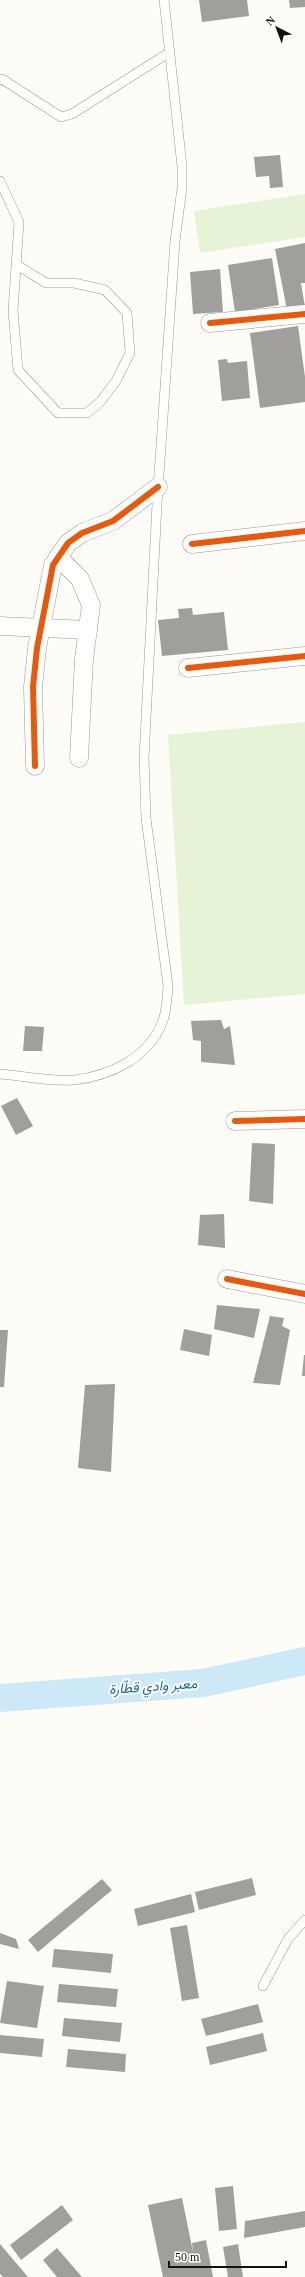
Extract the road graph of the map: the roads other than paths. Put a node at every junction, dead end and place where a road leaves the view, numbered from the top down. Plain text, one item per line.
1 (164, 0) edge
2 (170, 52) junction
3 (0, 80) edge
4 (0, 181) edge
5 (17, 265) junction
6 (305, 314) edge
7 (210, 323) dead end
8 (158, 487) junction
9 (305, 531) edge
10 (192, 544) dead end
11 (58, 558) junction
12 (0, 626) edge
13 (40, 629) junction
14 (88, 630) junction
15 (305, 656) edge
16 (188, 668) dead end
17 (80, 758) dead end
18 (35, 766) dead end
19 (0, 1074) edge
20 (305, 1119) edge
21 (235, 1121) dead end
22 (227, 1279) dead end
23 (305, 1294) edge
24 (305, 1920) edge
25 (263, 1986) dead end

1 - 2 lane
2 - 3 lane
2 - 8 lane
4 - 5 lane
5 - 5 lane
6 - 7 street
8 - 11 street
8 - 19 lane
9 - 10 street
11 - 13 street
11 - 14 street
12 - 13 street
13 - 14 street
13 - 18 street
14 - 17 street
15 - 16 street
20 - 21 street
22 - 23 street
24 - 25 lane

